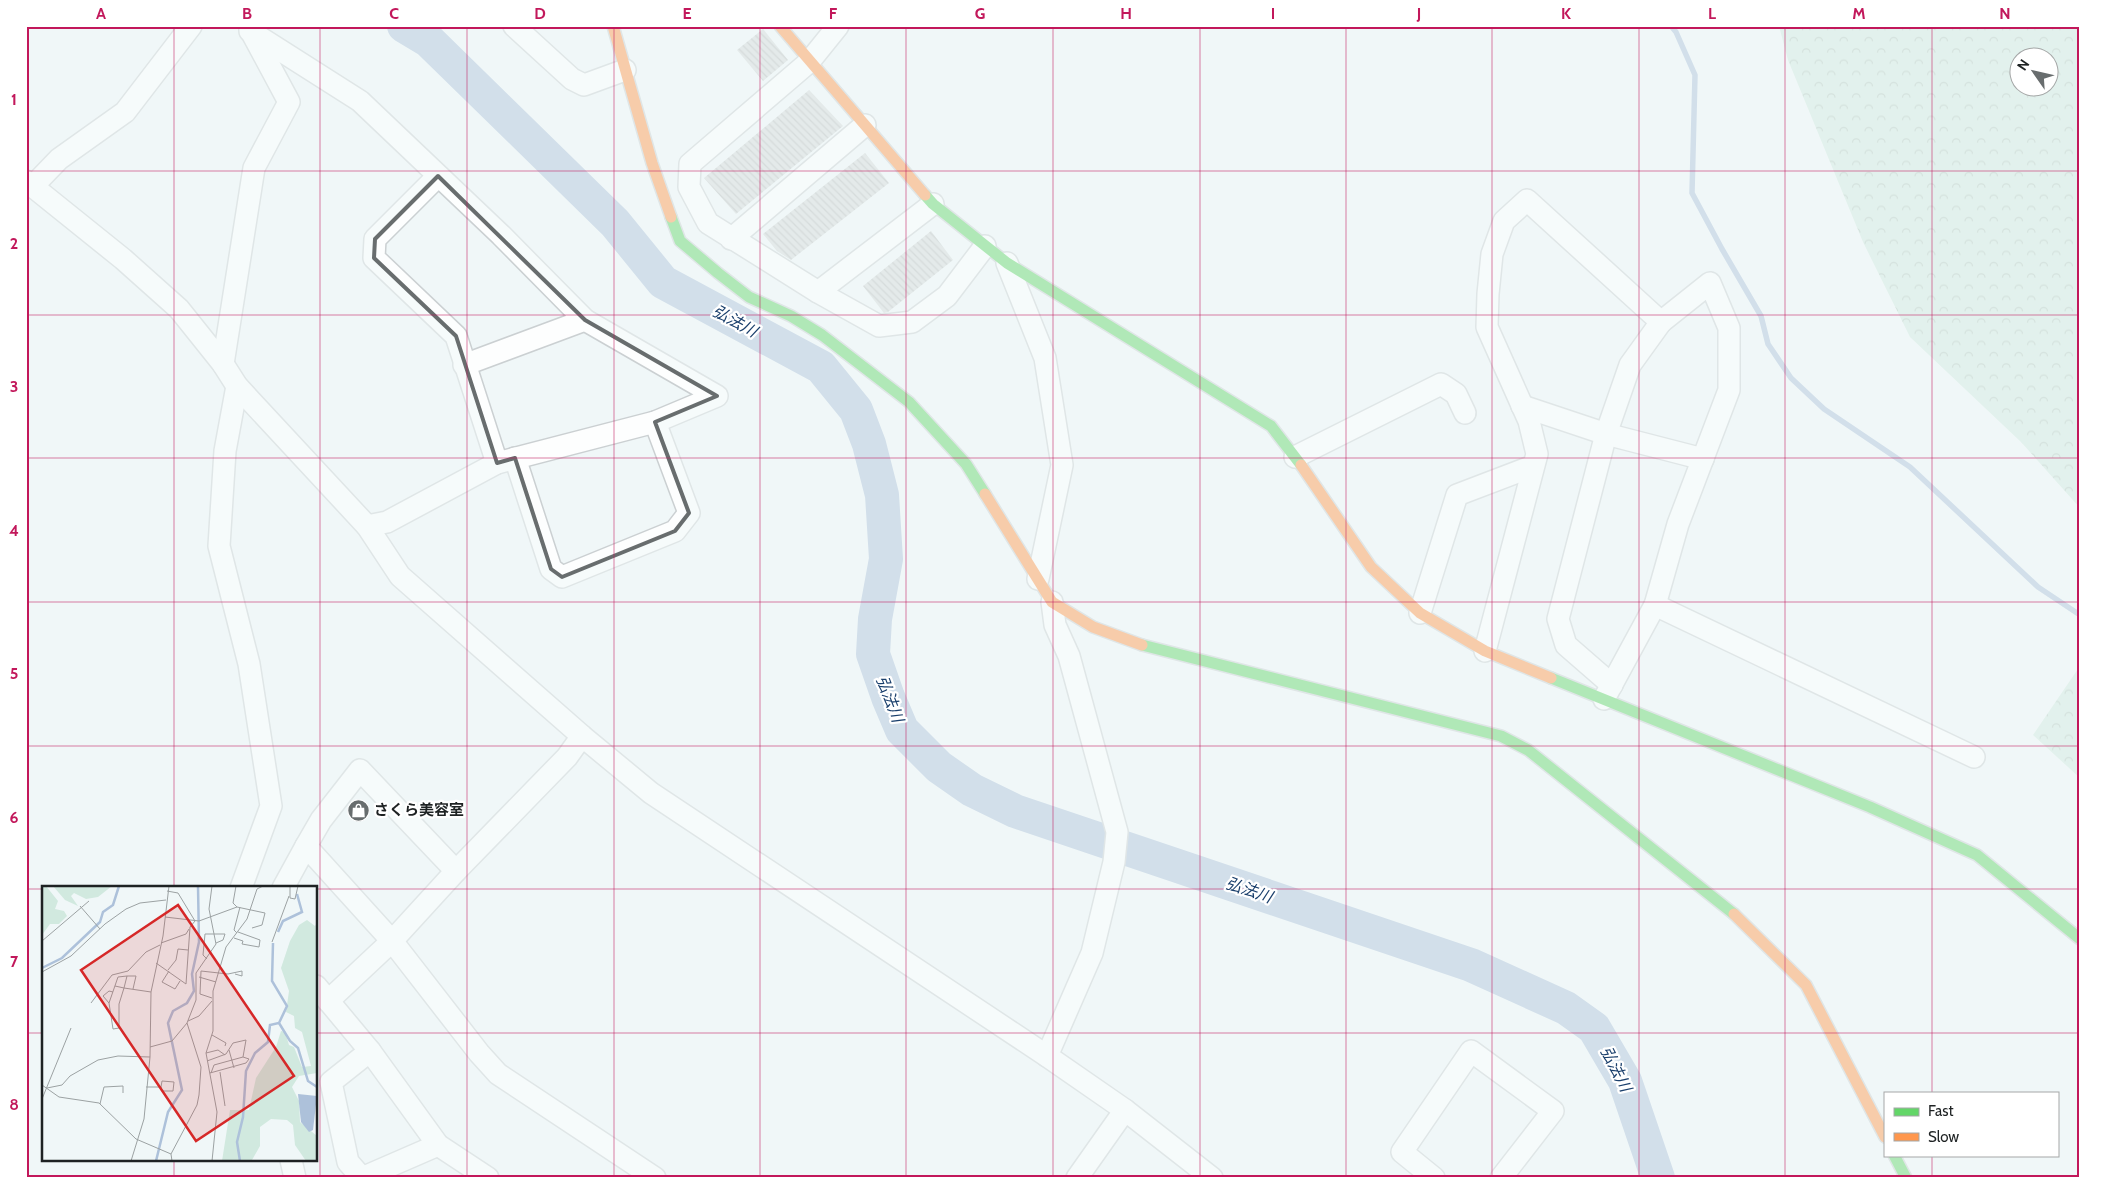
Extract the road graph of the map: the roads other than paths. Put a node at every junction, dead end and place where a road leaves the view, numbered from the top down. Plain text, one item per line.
1 (191, 26) edge
2 (514, 26) edge
3 (613, 26) edge
4 (780, 26) edge
5 (838, 26) edge
6 (250, 29) edge
7 (809, 62) junction
8 (625, 70) junction
9 (865, 125) junction
10 (438, 176) junction
11 (30, 183) edge
12 (933, 204) junction
13 (731, 239) junction
14 (985, 246) junction
15 (1007, 262) junction
16 (818, 292) junction
17 (586, 320) junction
18 (1661, 322) junction
19 (223, 364) junction
20 (464, 366) junction
21 (237, 386) junction
22 (1522, 406) junction
23 (1465, 413) dead end
24 (655, 422) junction
25 (1606, 434) junction
26 (1295, 456) junction
27 (1703, 459) junction
28 (506, 460) junction
29 (1534, 466) junction
30 (367, 526) junction
31 (1038, 579) junction
32 (1052, 602) junction
33 (1656, 605) junction
34 (1420, 613) junction
35 (1485, 651) junction
36 (1608, 692) junction
37 (582, 736) junction
38 (1974, 757) dead end
39 (306, 846) junction
40 (456, 871) junction
41 (242, 886) edge
42 (284, 886) edge
43 (2080, 939) edge
44 (392, 941) junction
45 (322, 993) edge
46 (370, 1051) junction
47 (1047, 1056) junction
48 (1125, 1110) junction
49 (1884, 1135) edge
50 (438, 1145) junction
51 (1895, 1156) edge
52 (291, 1162) edge
53 (295, 1178) edge
54 (488, 1178) edge
55 (655, 1178) edge
56 (1077, 1178) edge
57 (1212, 1178) edge
58 (1434, 1178) edge
59 (1501, 1178) edge
60 (1906, 1178) edge

1 - 11 street
2 - 8 street
3 - 8 street
4 - 7 street
5 - 7 street
6 - 10 street
6 - 19 street
7 - 9 street
7 - 13 street
8 - 31 street
9 - 12 street
9 - 13 street
10 - 17 street
10 - 20 street
11 - 19 street
12 - 14 street
12 - 16 street
13 - 16 street
14 - 15 street
14 - 16 street
15 - 26 street
15 - 31 street
17 - 20 street
17 - 24 street
18 - 22 street
18 - 25 street
18 - 27 street
19 - 21 street
20 - 28 street
21 - 30 street
21 - 41 street
22 - 25 street
22 - 29 street
23 - 26 street
24 - 28 street
24 - 28 street
25 - 27 street
25 - 36 street
26 - 34 street
27 - 33 street
28 - 30 street
29 - 34 street
29 - 35 street
30 - 37 street
31 - 32 street
32 - 47 street
32 - 49 street
33 - 36 street
33 - 38 street
34 - 35 street
35 - 36 street
36 - 43 street
37 - 40 street
37 - 47 street
39 - 40 street
39 - 42 street
39 - 44 street
40 - 44 street
44 - 45 street
44 - 55 street
45 - 46 street
46 - 50 street
46 - 50 street
47 - 48 street
48 - 56 street
48 - 57 street
50 - 54 street
51 - 60 street
52 - 53 street
58 - 59 street

